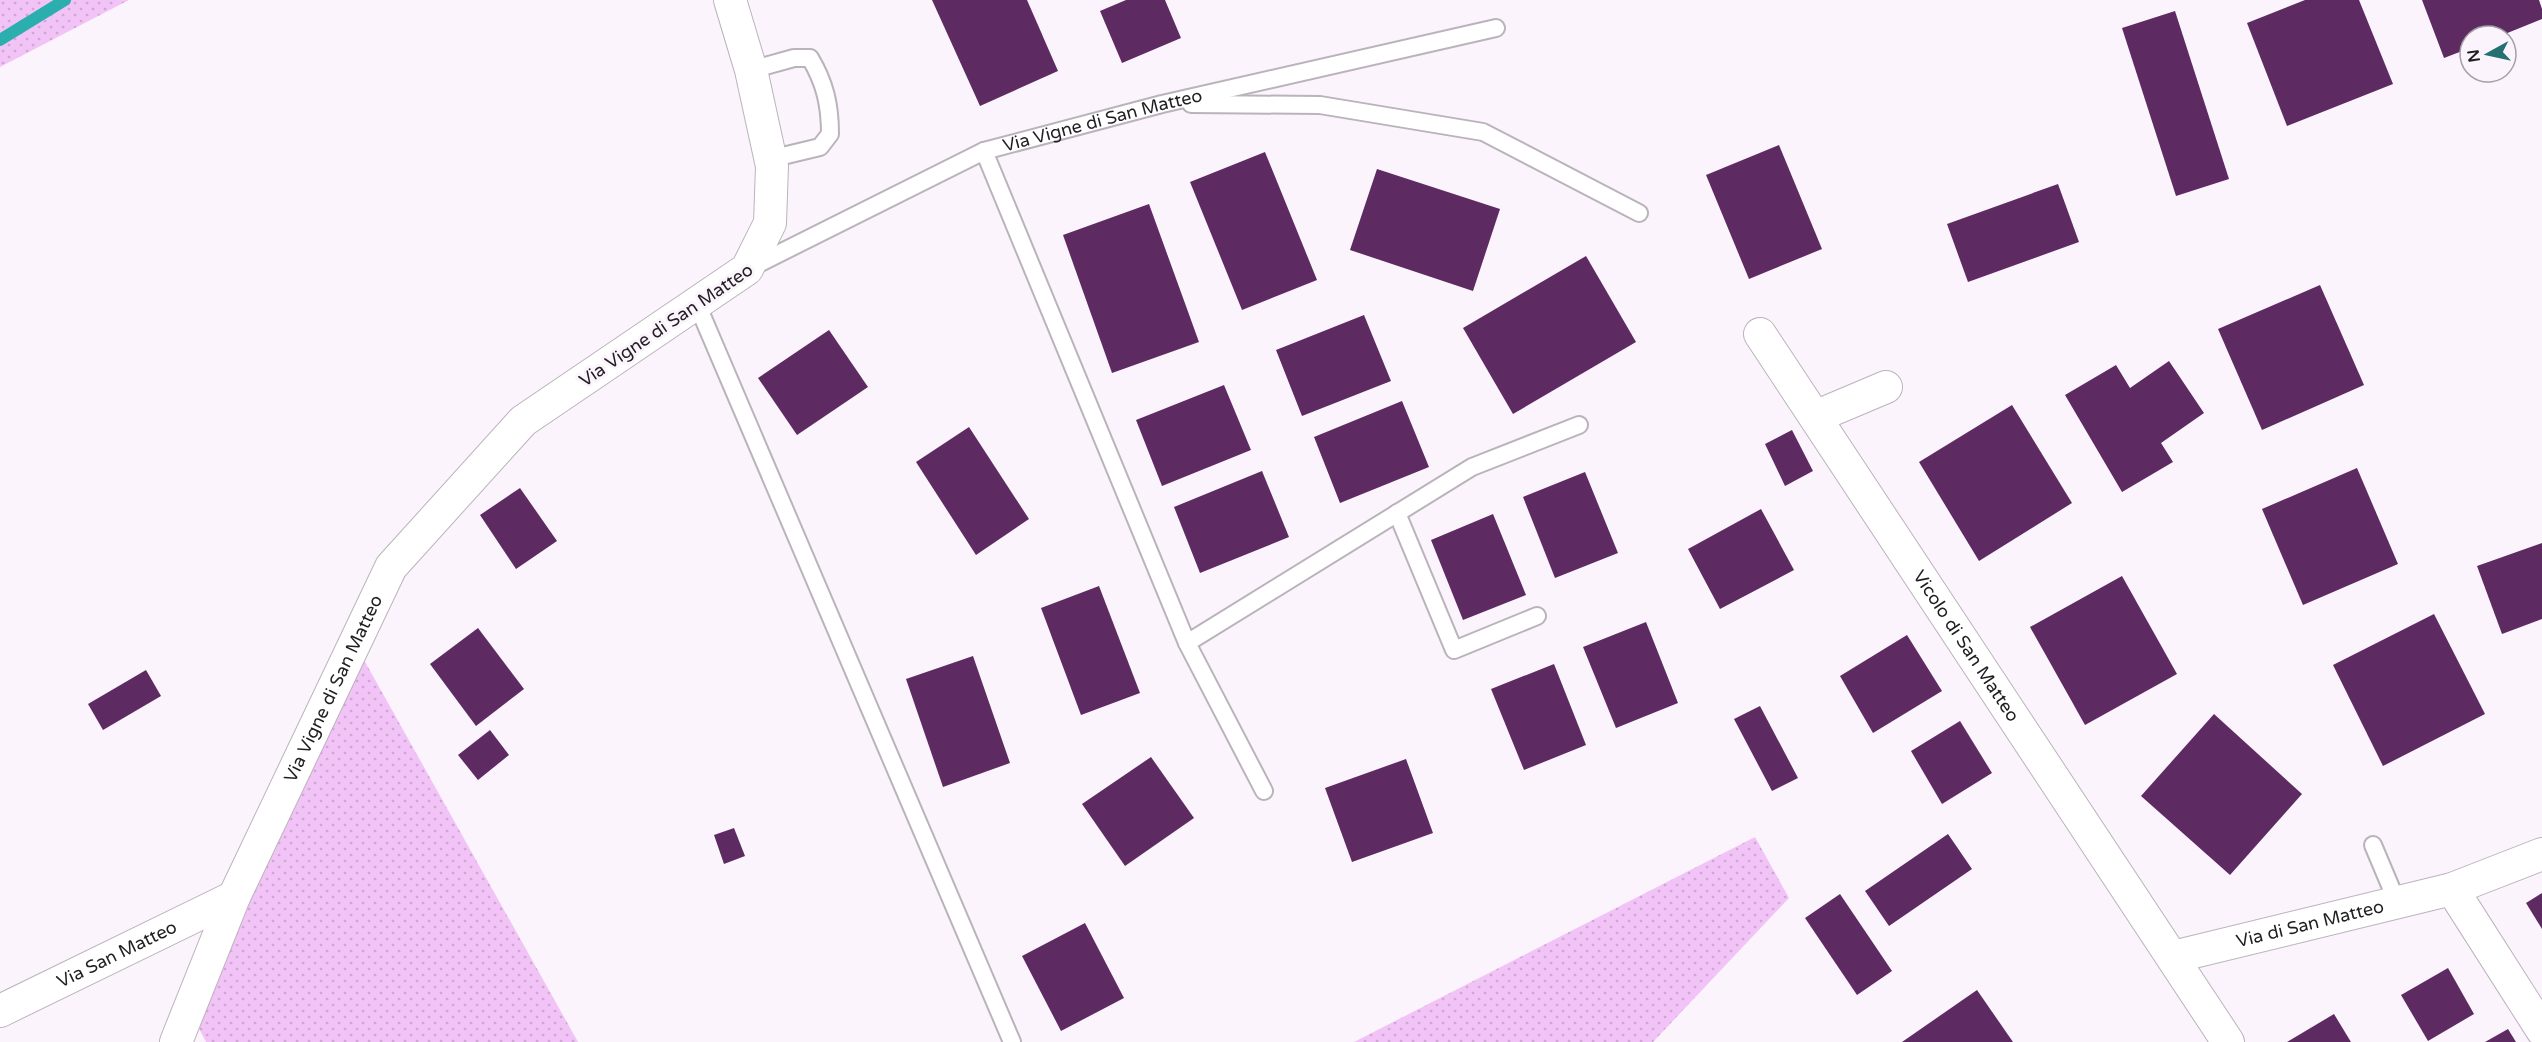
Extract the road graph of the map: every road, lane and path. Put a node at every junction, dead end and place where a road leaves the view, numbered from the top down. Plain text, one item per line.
1 (732, 4) edge
2 (1496, 28) dead end
3 (751, 70) junction
4 (1162, 104) junction
5 (984, 151) junction
6 (770, 159) junction
7 (1639, 213) dead end
8 (747, 269) junction
9 (697, 304) junction
10 (1760, 334) dead end
11 (1886, 387) dead end
12 (1815, 417) junction
13 (1579, 425) dead end
14 (1396, 513) junction
15 (1537, 616) dead end
16 (1187, 643) junction
17 (1264, 791) dead end
18 (2373, 845) dead end
19 (2542, 854) edge
20 (2452, 889) junction
21 (234, 897) junction
22 (2397, 902) junction
23 (2173, 957) junction
24 (0, 1011) edge
25 (2542, 1030) edge
26 (176, 1042) edge
27 (1012, 1042) edge
28 (2228, 1042) edge

1 - 3 street
2 - 4 lane, Via Vigne di San Matteo
3 - 6 street
3 - 6 lane
4 - 5 lane, Via Vigne di San Matteo
4 - 7 lane
5 - 8 lane, Via Vigne di San Matteo
5 - 16 lane
6 - 8 street
8 - 9 street, Via Vigne di San Matteo
9 - 21 street, Via Vigne di San Matteo
9 - 27 lane
10 - 12 street, Vicolo di San Matteo
11 - 12 street
12 - 23 street, Vicolo di San Matteo
13 - 14 lane
14 - 15 lane
14 - 16 lane
16 - 17 lane
18 - 22 lane
19 - 20 street, Via di San Matteo
20 - 22 street, Via di San Matteo
20 - 25 street
21 - 24 street, Via San Matteo
21 - 26 street, Via Vigne di San Matteo
22 - 23 street, Via di San Matteo
23 - 28 street

